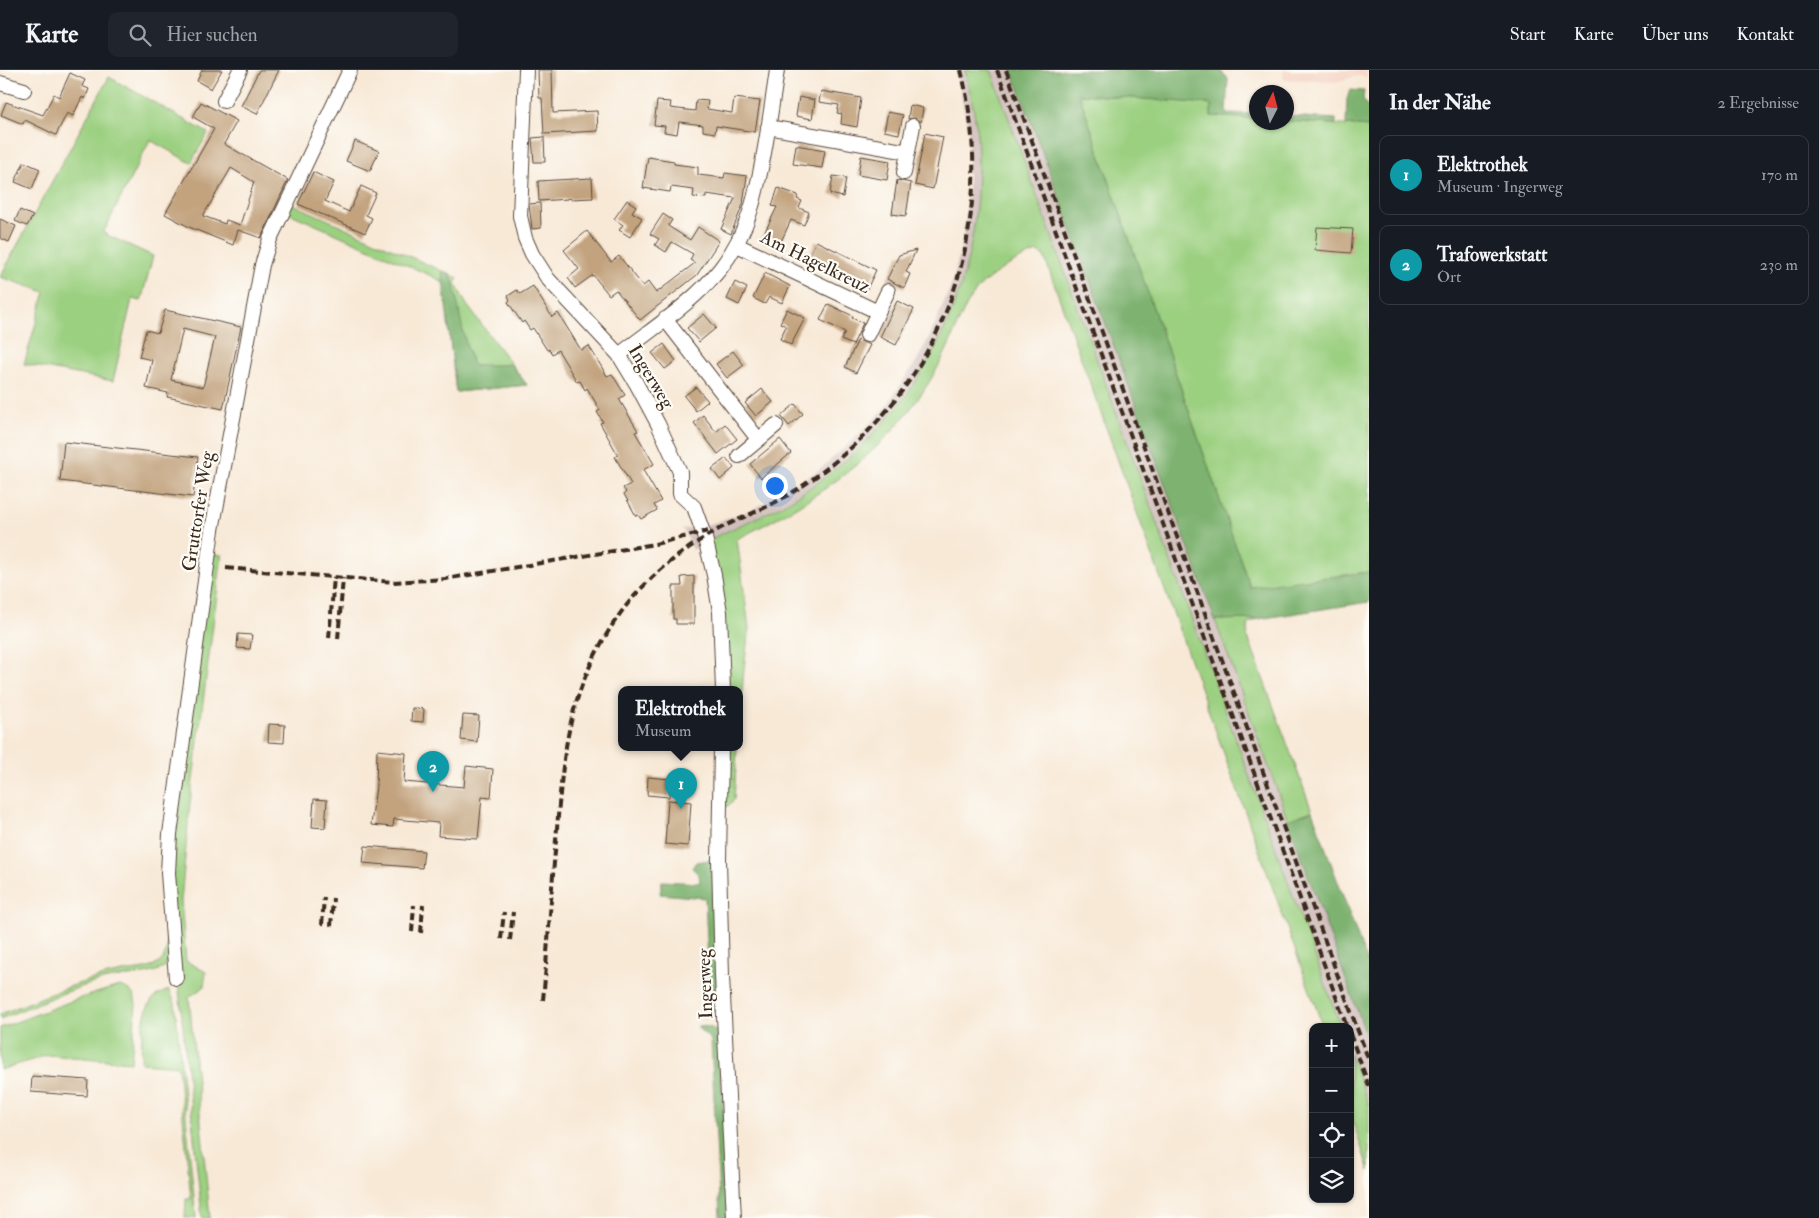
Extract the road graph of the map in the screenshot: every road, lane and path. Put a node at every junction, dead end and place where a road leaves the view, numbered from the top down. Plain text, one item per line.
1 (240, 70) edge
2 (350, 70) edge
3 (526, 70) edge
4 (777, 70) edge
5 (0, 84) edge
6 (24, 90) dead end
7 (224, 101) dead end
8 (913, 126) dead end
9 (768, 127) junction
10 (908, 152) junction
11 (904, 173) dead end
12 (737, 245) junction
13 (888, 291) dead end
14 (878, 312) junction
15 (665, 319) junction
16 (867, 334) dead end
17 (619, 355) junction
18 (776, 425) dead end
19 (758, 439) junction
20 (739, 456) dead end
21 (723, 686) edge
22 (721, 751) edge
23 (176, 978) dead end
24 (734, 1218) edge

1 - 7 street
2 - 23 street, Gruttorfer Weg
3 - 17 street, Ingerweg
4 - 9 street, Am Hagelkreuz
5 - 6 street
8 - 10 street
9 - 10 street
9 - 12 street, Am Hagelkreuz
10 - 11 street
12 - 14 street, Am Hagelkreuz
12 - 15 street, Am Hagelkreuz
13 - 14 street, Am Hagelkreuz
14 - 16 street, Am Hagelkreuz
15 - 17 street, Am Hagelkreuz
15 - 19 street
17 - 21 street, Ingerweg
18 - 19 street
19 - 20 street
22 - 24 street, Ingerweg

